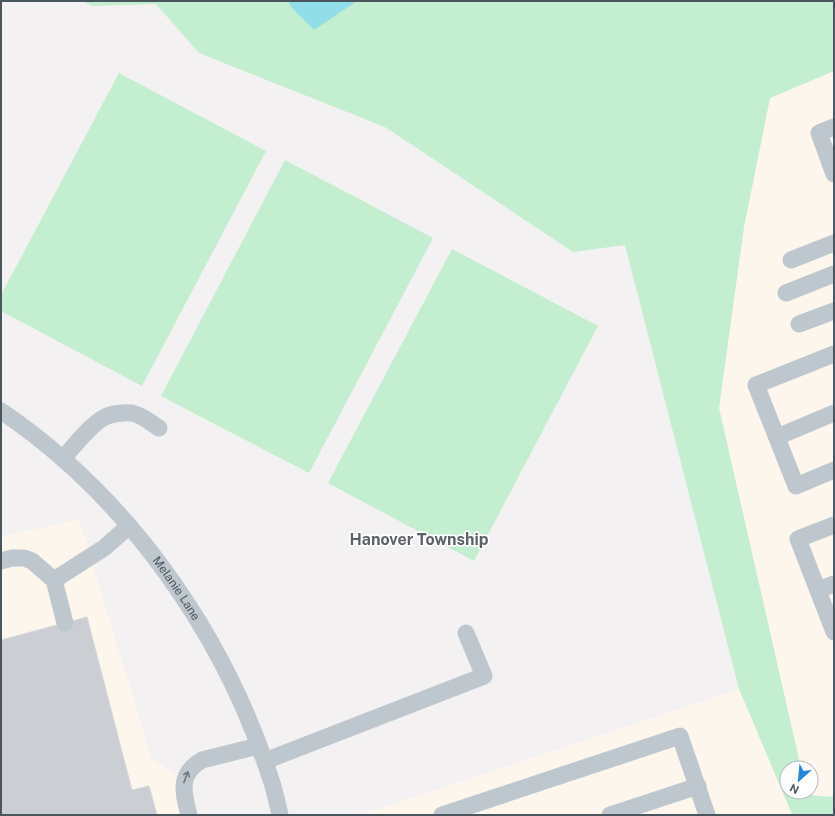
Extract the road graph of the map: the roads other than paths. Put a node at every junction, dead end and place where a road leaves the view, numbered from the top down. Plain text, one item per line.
1 (834, 127) edge
2 (834, 174) edge
3 (834, 243) edge
4 (791, 260) dead end
5 (834, 274) edge
6 (786, 293) dead end
7 (834, 311) edge
8 (799, 324) dead end
9 (834, 354) edge
10 (1, 411) edge
11 (834, 414) edge
12 (159, 428) dead end
13 (777, 437) junction
14 (63, 459) junction
15 (834, 470) edge
16 (834, 525) edge
17 (129, 526) junction
18 (1, 561) edge
19 (54, 580) junction
20 (834, 584) edge
21 (818, 590) junction
22 (65, 623) dead end
23 (834, 632) edge
24 (466, 633) dead end
25 (262, 754) junction
26 (698, 786) junction
27 (189, 815) edge
28 (280, 815) edge
29 (442, 815) edge
30 (610, 815) edge
31 (707, 815) edge

1 - 2 street
3 - 4 street
5 - 6 street
7 - 8 street
9 - 13 street
10 - 14 street, Melanie Lane
11 - 13 street
12 - 14 street
13 - 15 street
14 - 17 street, Melanie Lane
16 - 21 street
17 - 19 street
17 - 25 street, Melanie Lane
18 - 19 street
19 - 22 street
20 - 21 street
21 - 23 street
24 - 25 street
27 -> 25 street
25 - 28 street, Melanie Lane
26 - 29 street
26 - 30 street
26 - 31 street

